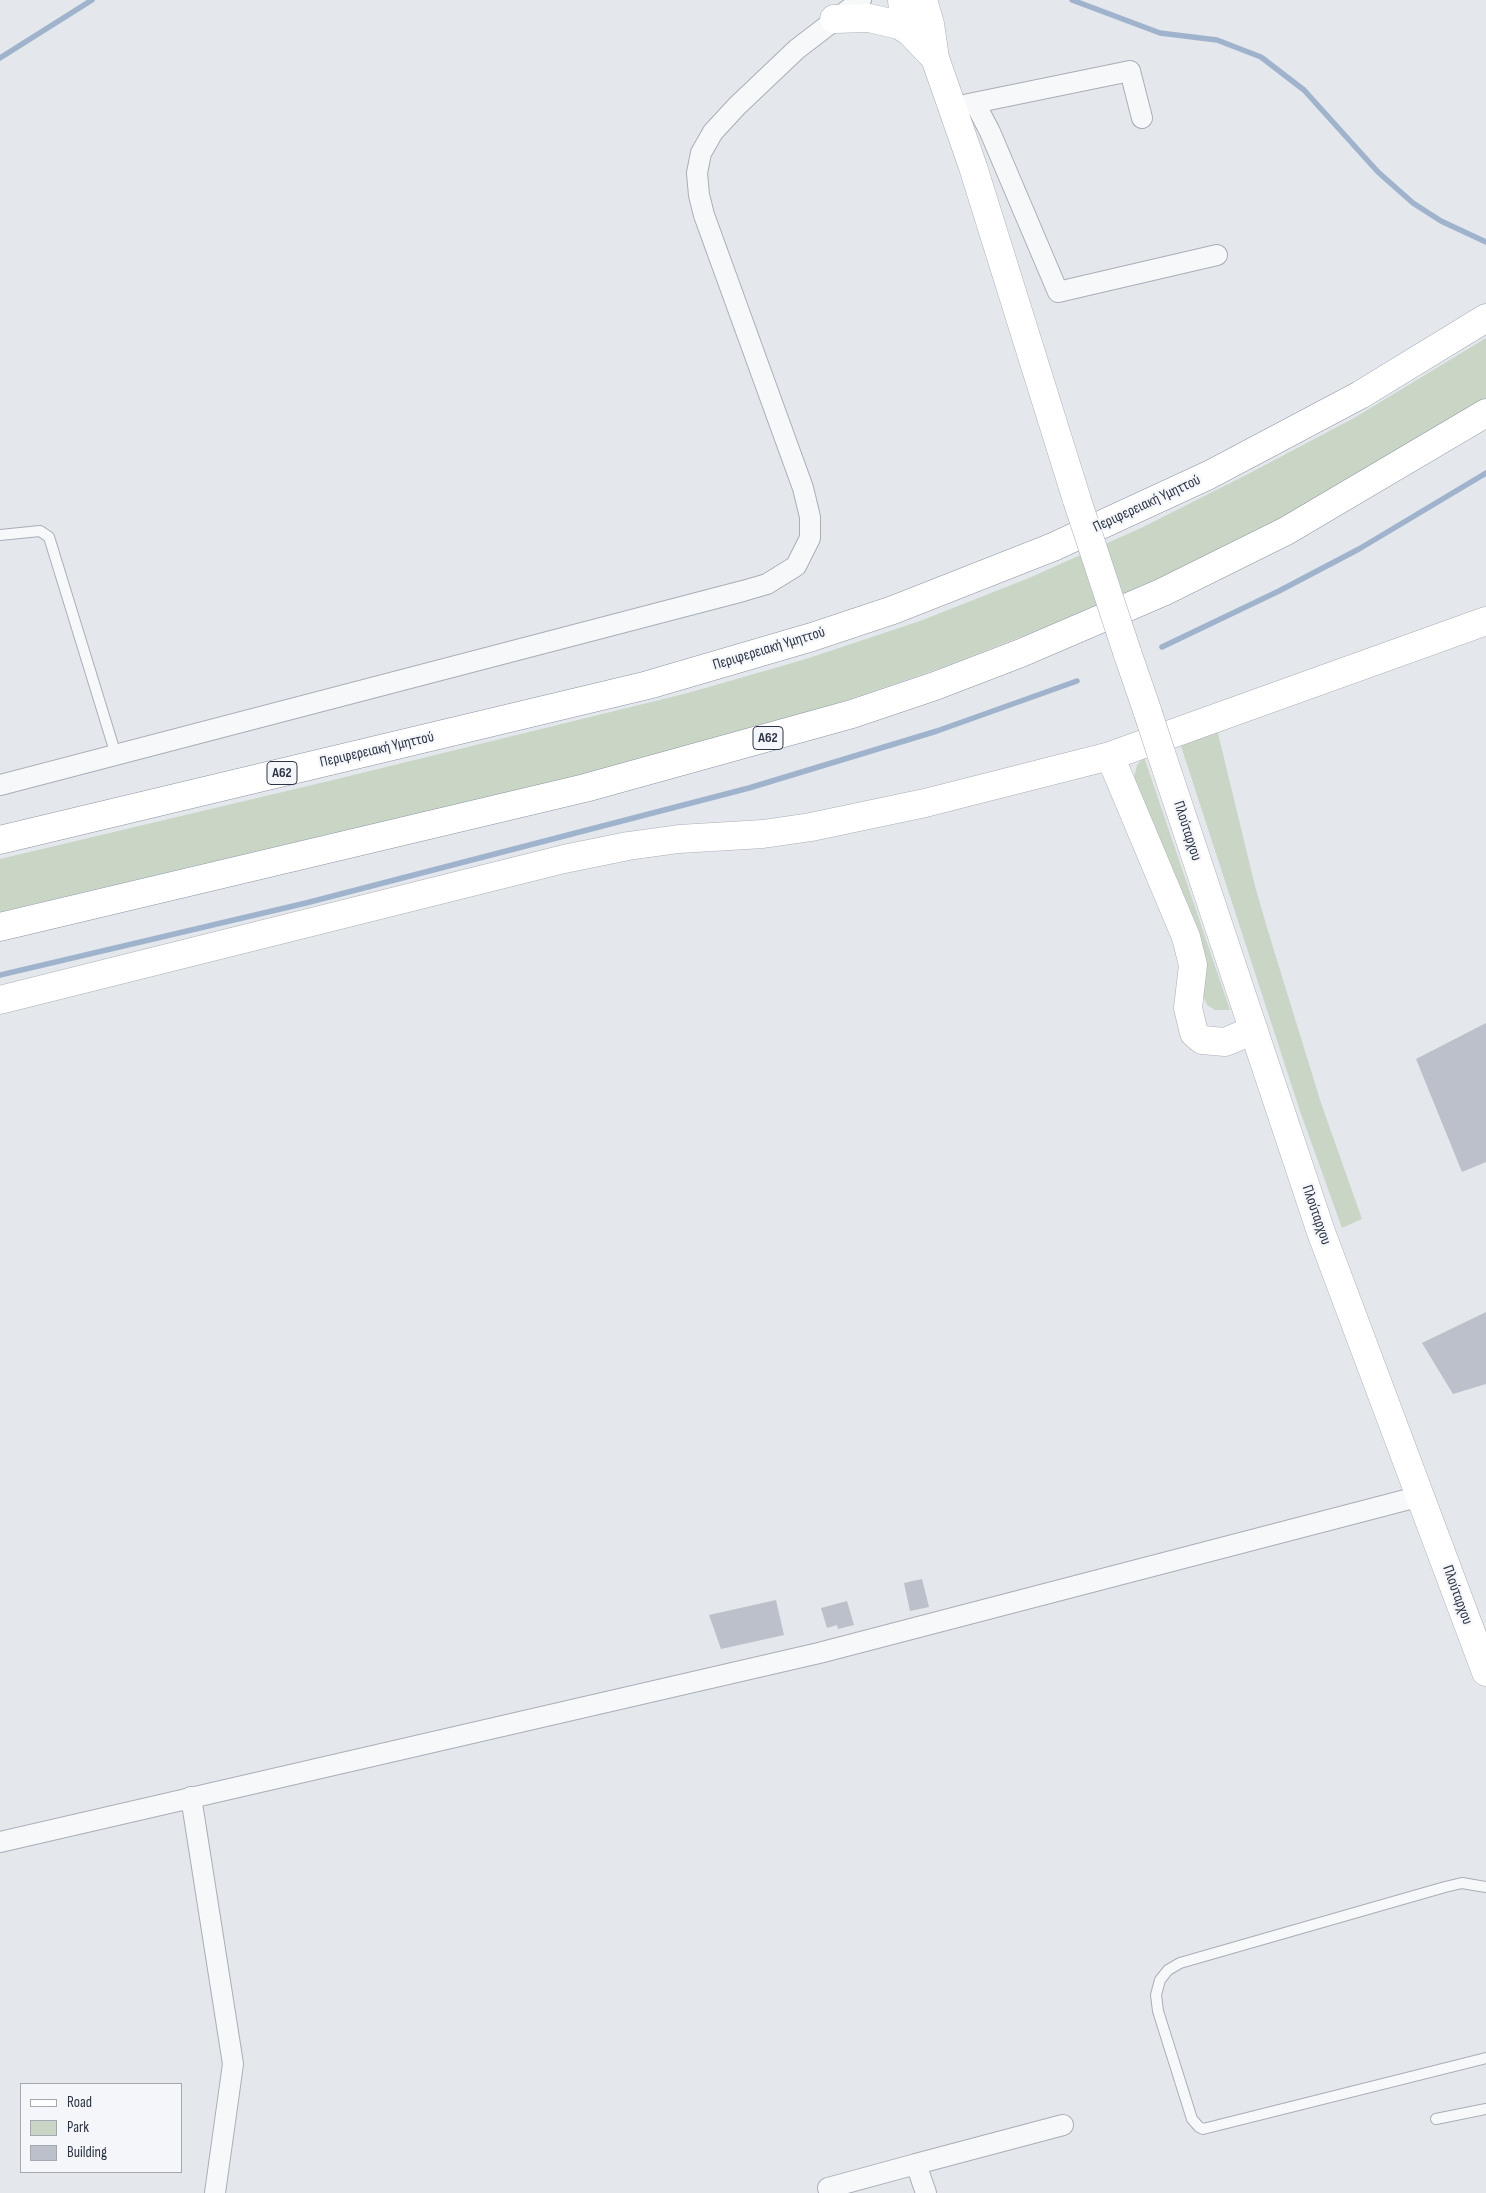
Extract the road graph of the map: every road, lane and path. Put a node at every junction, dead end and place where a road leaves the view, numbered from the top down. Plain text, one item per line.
1 (861, 0) edge
2 (902, 0) edge
3 (925, 14) edge
4 (834, 19) junction
5 (964, 105) junction
6 (1142, 118) dead end
7 (1217, 255) dead end
8 (1486, 318) edge
9 (1486, 413) edge
10 (0, 535) edge
11 (1486, 621) edge
12 (116, 755) junction
13 (1110, 756) junction
14 (0, 785) edge
15 (0, 840) edge
16 (0, 927) edge
17 (0, 1000) edge
18 (1254, 1030) junction
19 (1421, 1496) junction
20 (1486, 1672) edge
21 (191, 1797) junction
22 (0, 1842) edge
23 (1486, 1887) edge
24 (1486, 2058) edge
25 (1486, 2109) edge
26 (1436, 2119) dead end
27 (1063, 2125) dead end
28 (916, 2164) junction
29 (828, 2188) dead end
30 (215, 2193) edge
31 (926, 2193) edge

1 - 4 street
2 - 3 main road, Πλούταρχου
3 - 4 main road
3 - 5 main road, Πλούταρχου
4 - 12 street
5 - 6 street
5 - 7 street
5 - 18 main road, Πλούταρχου, bridge
8 - 15 main road, Περιφερειακή Υμηττού / Α62
9 - 16 main road, Α62
10 - 12 lane
11 - 13 main road
12 - 14 street
13 - 17 main road
13 - 18 main road
18 - 19 main road, Πλούταρχου
19 - 20 main road, Πλούταρχου
19 - 21 street
21 - 22 street
21 - 30 street
23 - 24 lane
25 - 26 lane
27 - 28 street
28 - 29 street
28 - 31 street

